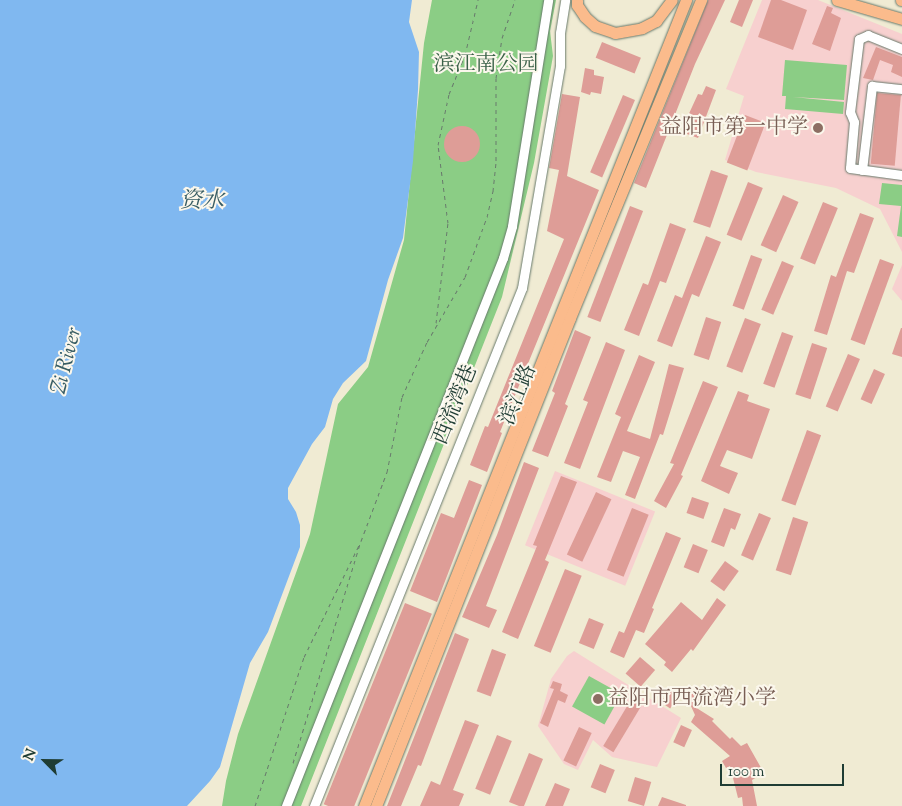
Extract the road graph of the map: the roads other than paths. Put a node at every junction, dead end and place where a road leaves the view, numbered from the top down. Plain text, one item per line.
1 (548, 0) edge
2 (564, 0) edge
3 (577, 0) edge
4 (672, 0) edge
5 (686, 0) edge
6 (701, 0) edge
7 (837, 0) edge
8 (860, 0) edge
9 (902, 18) edge
10 (902, 49) edge
11 (902, 89) edge
12 (862, 170) junction
13 (902, 175) edge
14 (286, 806) edge
15 (314, 806) edge
16 (364, 806) edge
17 (376, 806) edge

1 - 14 street
2 - 15 street, 西流湾巷
3 - 4 main road
5 - 16 main road, 滨江路
6 - 17 main road, 滨江路
7 - 9 main road
8 - 9 main road
10 - 12 street
11 - 12 street
12 - 13 street

